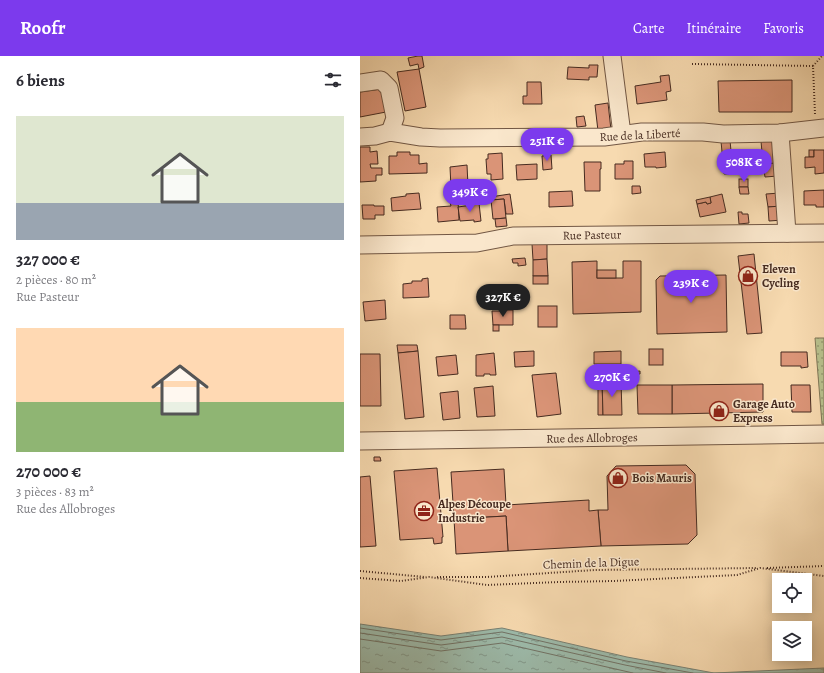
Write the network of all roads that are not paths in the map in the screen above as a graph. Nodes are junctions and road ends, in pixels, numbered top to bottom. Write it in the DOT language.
graph roads {
  1 [pos="612,56"];
  2 [pos="360,83"];
  3 [pos="819,122"];
  4 [pos="390,132"];
  5 [pos="780,133"];
  6 [pos="622,134"];
  7 [pos="360,137"];
  8 [pos="786,233"];
  9 [pos="824,233"];
  10 [pos="360,245"];
  11 [pos="824,434"];
  12 [pos="360,441"];
  1 -- 6 [label="street"];
  2 -- 4 [label="street"];
  3 -- 5 [label="street, Rue de la Liberté"];
  4 -- 6 [label="street, Rue de la Liberté"];
  4 -- 7 [label="street, Rue de la Liberté"];
  5 -- 6 [label="street, Rue de la Liberté"];
  5 -- 8 [label="street"];
  8 -- 9 [label="street, Rue Pasteur"];
  8 -- 10 [label="street, Rue Pasteur"];
  11 -- 12 [label="street, Rue des Allobroges"];
}
